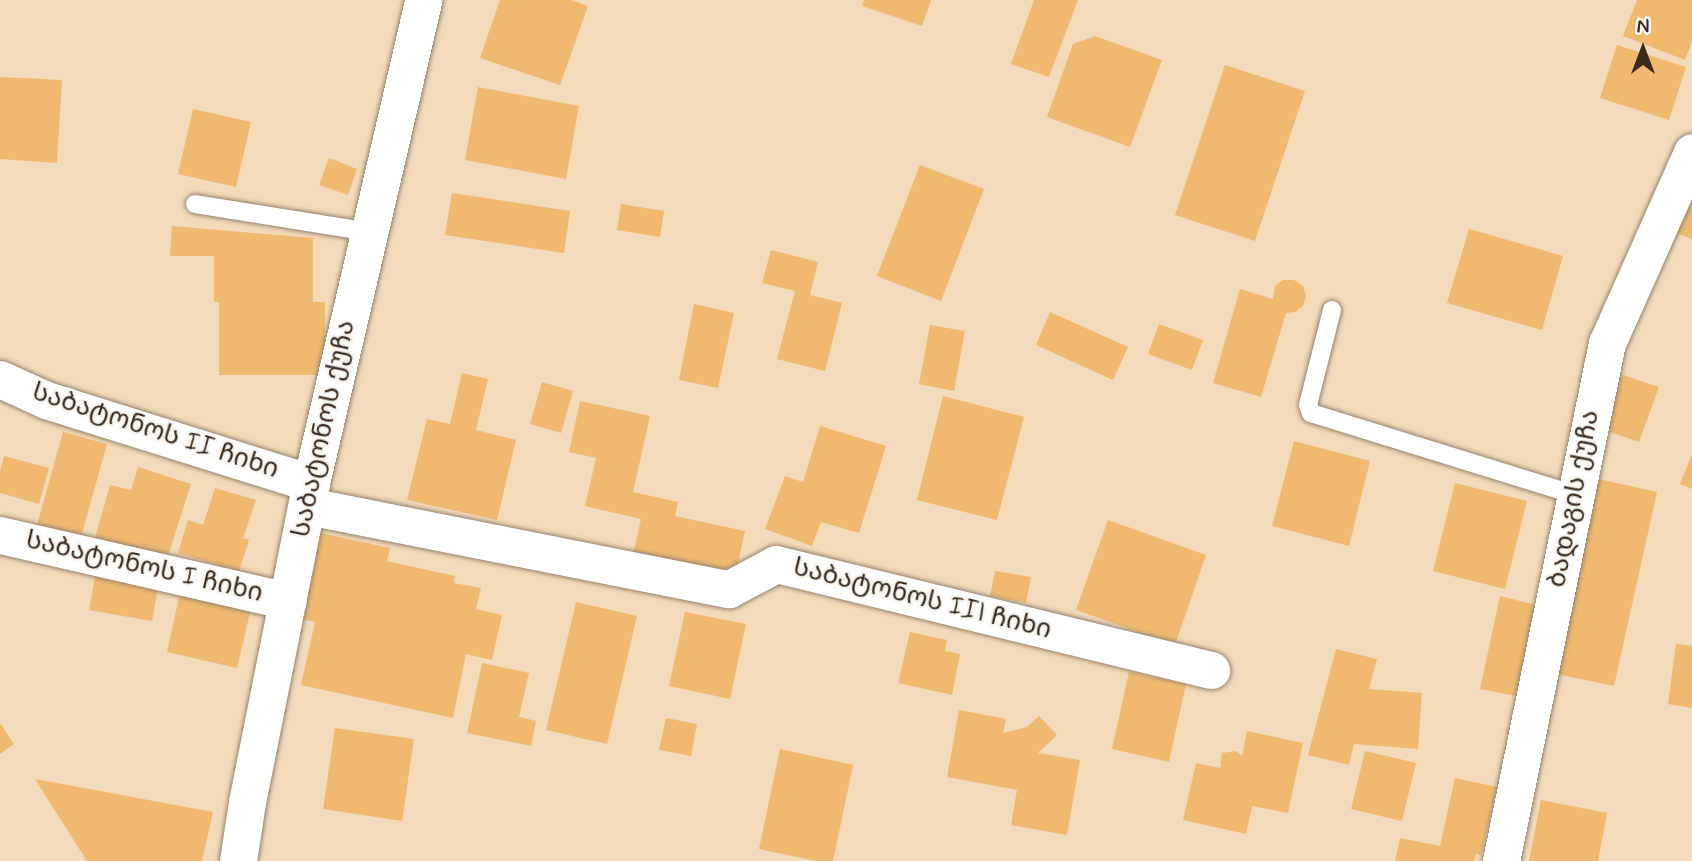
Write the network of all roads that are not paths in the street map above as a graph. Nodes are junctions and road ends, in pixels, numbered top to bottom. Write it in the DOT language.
graph roads {
  1 [pos="423,0"];
  2 [pos="1692,152"];
  3 [pos="195,204"];
  4 [pos="369,232"];
  5 [pos="1332,310"];
  6 [pos="0,379"];
  7 [pos="310,494"];
  8 [pos="1576,495"];
  9 [pos="0,535"];
  10 [pos="288,601"];
  11 [pos="1211,670"];
  12 [pos="238,861"];
  13 [pos="1501,861"];
  1 -- 4 [label="street, საბატონოს ქუჩა"];
  2 -- 8 [label="street, ბადაგის ქუჩა"];
  3 -- 4 [label="lane"];
  4 -- 7 [label="street, საბატონოს ქუჩა"];
  5 -- 8 [label="lane"];
  6 -- 7 [label="street, საბატონოს II ჩიხი"];
  7 -- 10 [label="street, საბატონოს ქუჩა"];
  7 -- 11 [label="street, საბატონოს III ჩიხი"];
  8 -- 13 [label="street, ბადაგის ქუჩა"];
  9 -- 10 [label="street, საბატონოს I ჩიხი"];
  10 -- 12 [label="street, საბატონოს ქუჩა"];
}
